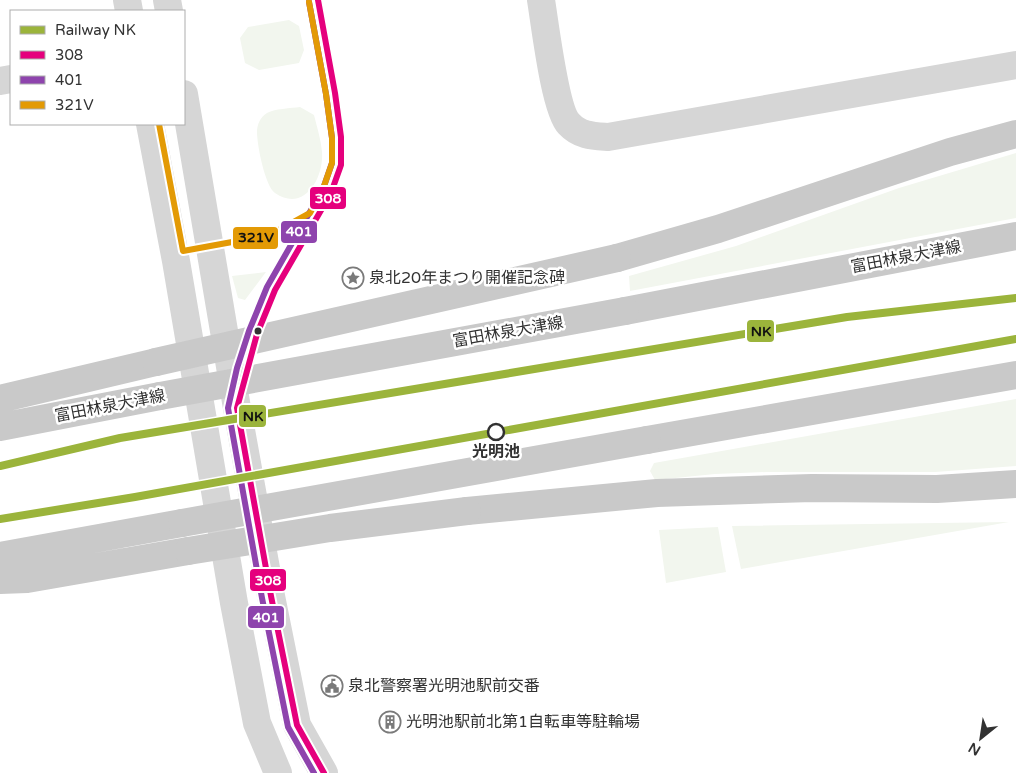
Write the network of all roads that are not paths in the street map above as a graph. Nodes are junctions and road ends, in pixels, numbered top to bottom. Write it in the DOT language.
graph roads {
  1 [pos="540,0"];
  2 [pos="1016,65"];
  3 [pos="185,100"];
  4 [pos="150,125"];
  5 [pos="1016,134"];
  6 [pos="1016,236"];
  7 [pos="1016,375"];
  8 [pos="0,399"];
  9 [pos="0,426"];
  10 [pos="1016,484"];
  11 [pos="0,556"];
  12 [pos="0,580"];
  13 [pos="278,773"];
  14 [pos="324,773"];
  1 -- 2 [label="street"];
  3 -- 14 [label="street"];
  4 -- 13 [label="street"];
  5 -- 8 [label="main road, bridge"];
  6 -- 9 [label="main road, 富田林泉大津線, bridge"];
  7 -- 11 [label="main road, bridge"];
  10 -- 12 [label="main road, bridge"];
}
